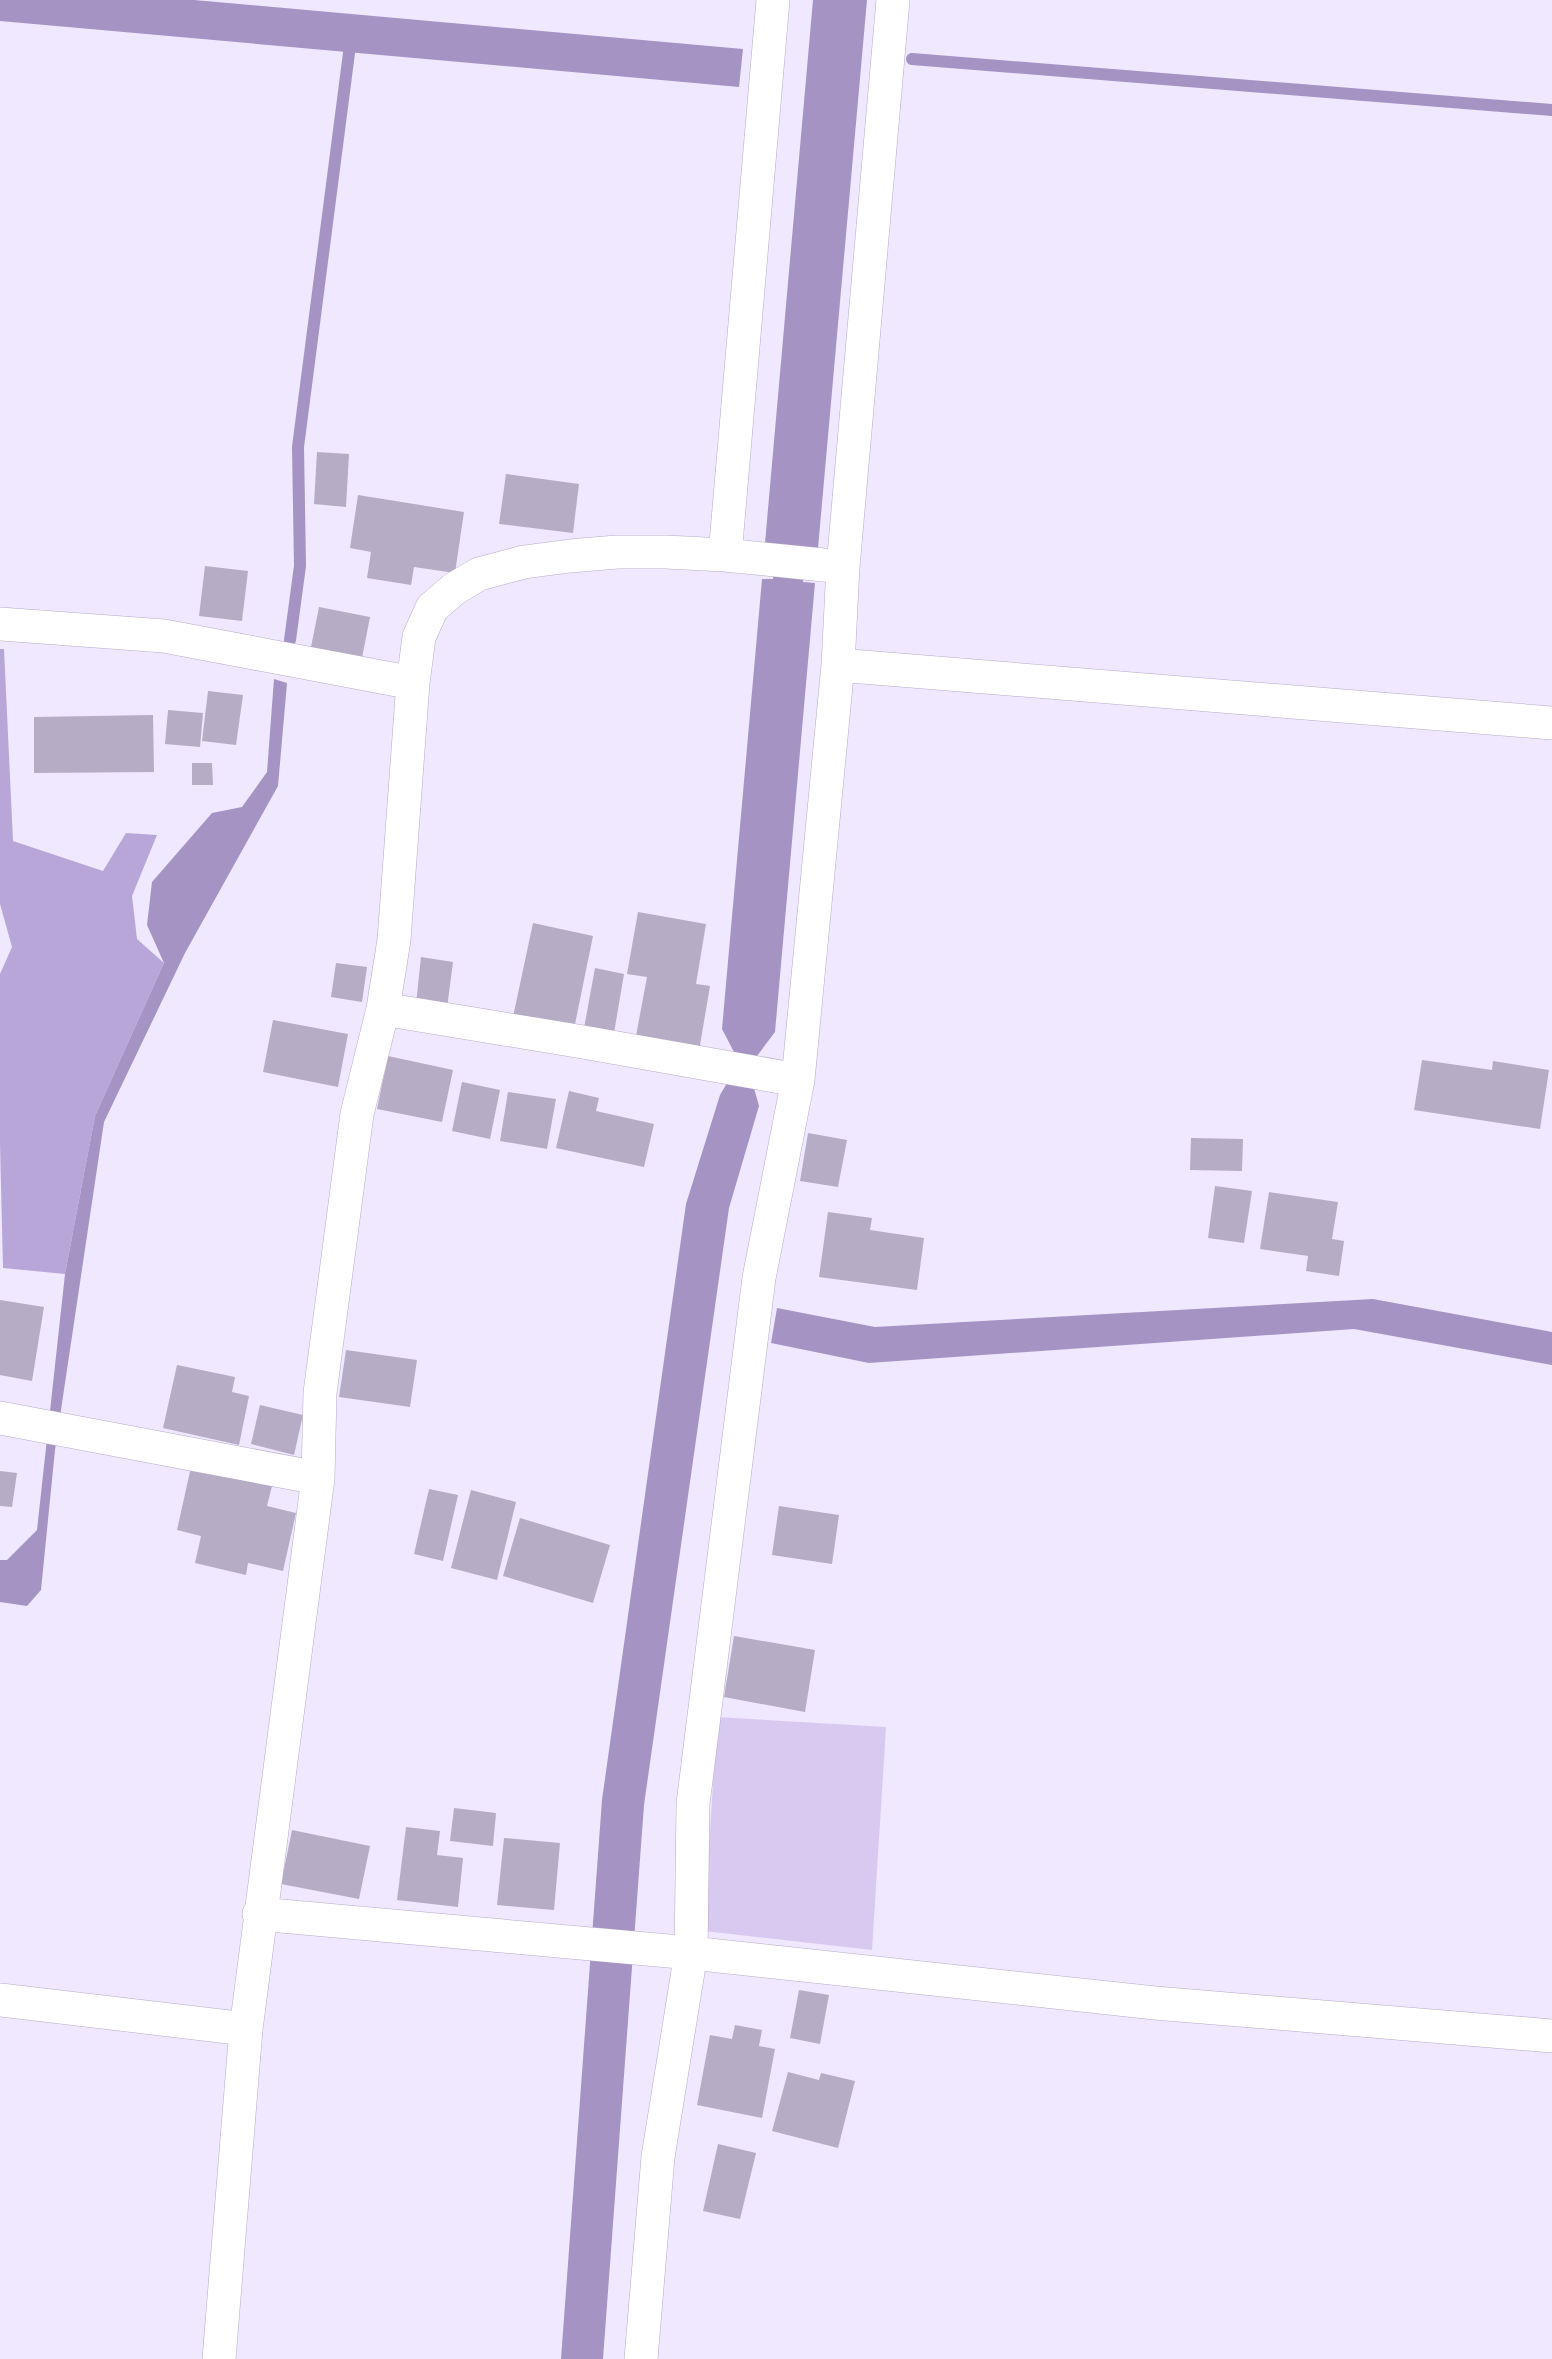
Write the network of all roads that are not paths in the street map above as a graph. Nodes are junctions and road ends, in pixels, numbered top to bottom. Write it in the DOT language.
graph roads {
  1 [pos="773,0"];
  2 [pos="893,0"];
  3 [pos="725,555"];
  4 [pos="828,565"];
  5 [pos="0,624"];
  6 [pos="838,665"];
  7 [pos="413,683"];
  8 [pos="1552,723"];
  9 [pos="383,1009"];
  10 [pos="798,1080"];
  11 [pos="0,1418"];
  12 [pos="318,1478"];
  13 [pos="260,1914"];
  14 [pos="691,1953"];
  15 [pos="0,2000"];
  16 [pos="246,2029"];
  17 [pos="1552,2036"];
  18 [pos="219,2359"];
  19 [pos="641,2359"];
  1 -- 3 [label="street"];
  2 -- 4 [label="street"];
  3 -- 4 [label="street"];
  3 -- 7 [label="street"];
  4 -- 6 [label="street"];
  5 -- 7 [label="street"];
  6 -- 8 [label="street"];
  6 -- 10 [label="street"];
  7 -- 9 [label="street"];
  9 -- 10 [label="street"];
  9 -- 12 [label="street"];
  10 -- 14 [label="street"];
  11 -- 12 [label="street"];
  12 -- 13 [label="street"];
  13 -- 14 [label="street"];
  13 -- 16 [label="street"];
  14 -- 17 [label="street"];
  14 -- 19 [label="street"];
  15 -- 16 [label="street"];
  16 -- 18 [label="street"];
}
